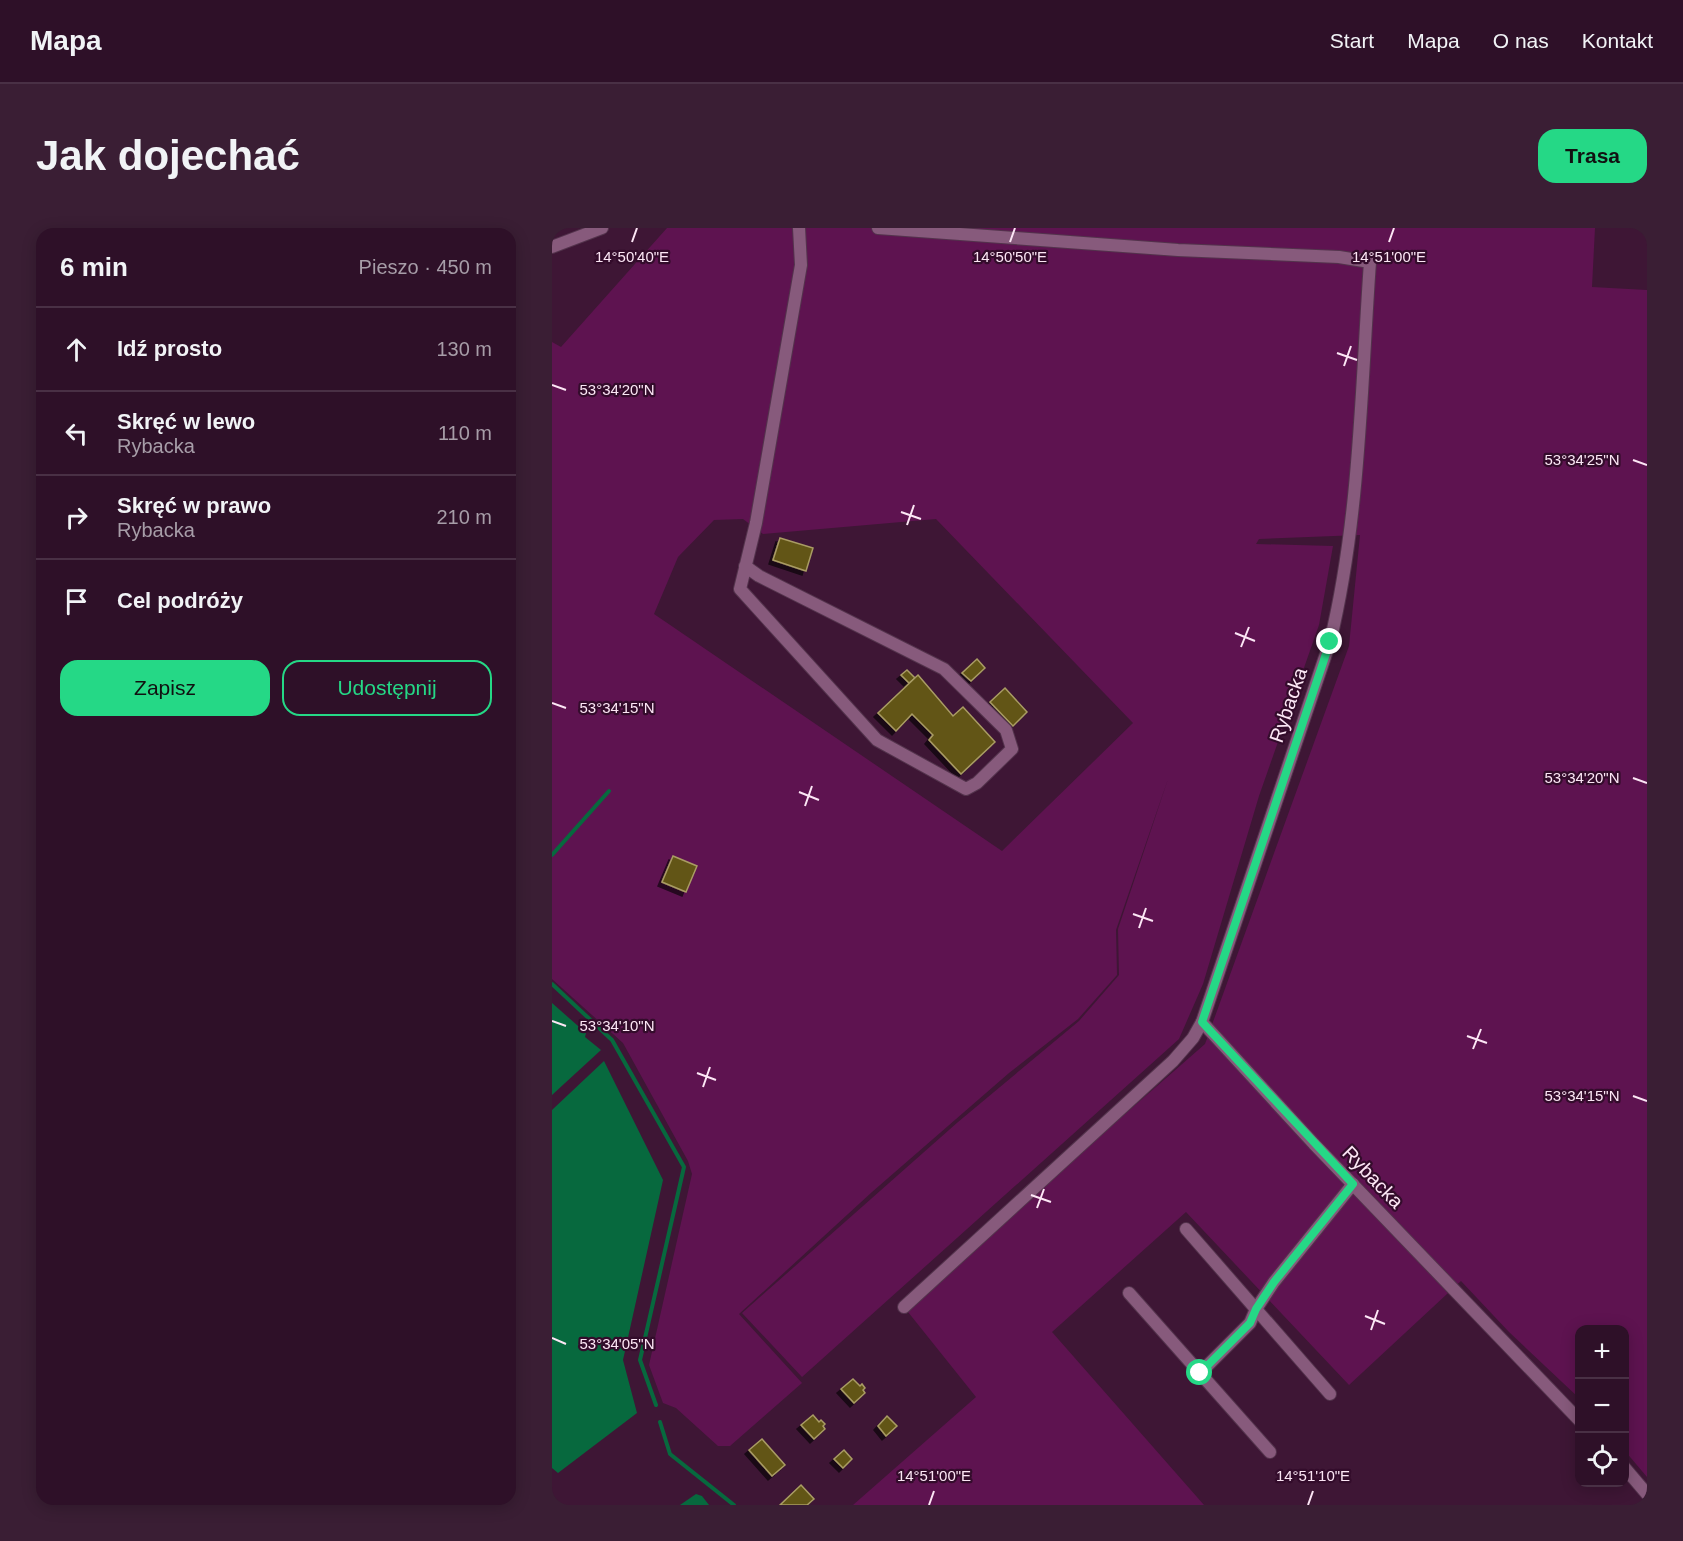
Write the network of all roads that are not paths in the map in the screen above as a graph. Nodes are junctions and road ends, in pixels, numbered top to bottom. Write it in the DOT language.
graph roads {
  1 [pos="602,228"];
  2 [pos="799,228"];
  3 [pos="878,228"];
  4 [pos="552,248"];
  5 [pos="745,566"];
  6 [pos="1202,1022"];
  7 [pos="1353,1184"];
  8 [pos="1186,1229"];
  9 [pos="1129,1293"];
  10 [pos="904,1307"];
  11 [pos="1256,1309"];
  12 [pos="1200,1373"];
  13 [pos="1330,1394"];
  14 [pos="1575,1416"];
  15 [pos="1270,1452"];
  16 [pos="1629,1473"];
  17 [pos="1647,1494"];
  1 -- 4 [label="street"];
  2 -- 5 [label="street"];
  3 -- 6 [label="street, Rybacka"];
  5 -- 5 [label="street"];
  6 -- 7 [label="street, Rybacka"];
  6 -- 10 [label="street"];
  7 -- 11 [label="street"];
  7 -- 14 [label="street, Rybacka"];
  8 -- 11 [label="street"];
  9 -- 12 [label="street"];
  11 -- 12 [label="street"];
  11 -- 13 [label="street"];
  12 -- 15 [label="street"];
  16 -- 17 [label="street"];
}
